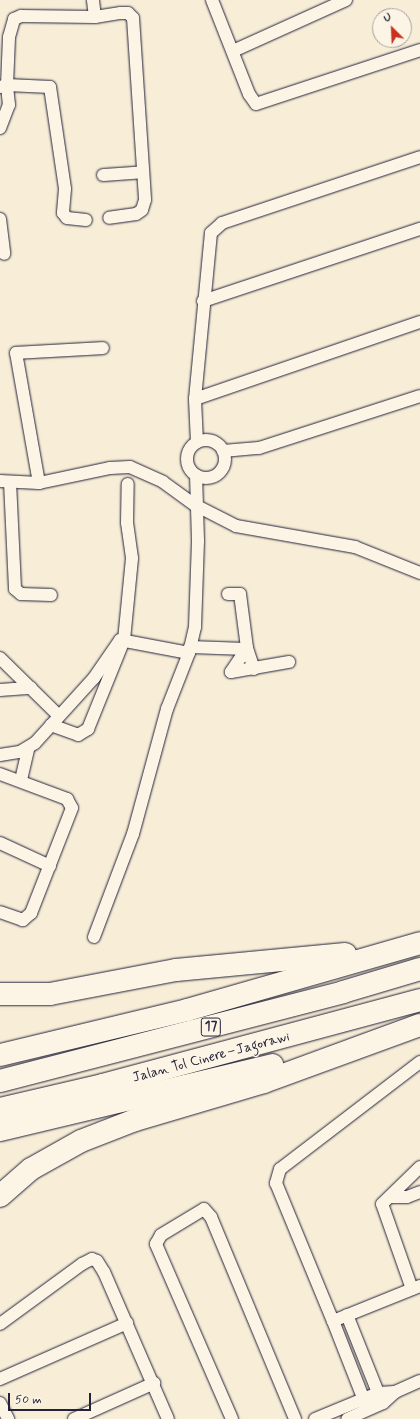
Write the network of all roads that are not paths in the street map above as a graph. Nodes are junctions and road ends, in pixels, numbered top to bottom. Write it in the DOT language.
graph roads {
  1 [pos="93,0"];
  2 [pos="212,0"];
  3 [pos="346,0"];
  4 [pos="95,17"];
  5 [pos="420,50"];
  6 [pos="233,51"];
  7 [pos="3,86"];
  8 [pos="0,128"];
  9 [pos="420,157"];
  10 [pos="142,172"];
  11 [pos="103,175"];
  12 [pos="109,218"];
  13 [pos="0,219"];
  14 [pos="86,220"];
  15 [pos="420,228"];
  16 [pos="4,254"];
  17 [pos="203,301"];
  18 [pos="420,322"];
  19 [pos="103,348"];
  20 [pos="420,396"];
  21 [pos="195,399"];
  22 [pos="197,442"];
  23 [pos="224,452"];
  24 [pos="196,475"];
  25 [pos="5,481"];
  26 [pos="39,483"];
  27 [pos="128,484"];
  28 [pos="194,505"];
  29 [pos="420,573"];
  30 [pos="228,594"];
  31 [pos="51,595"];
  32 [pos="124,640"];
  33 [pos="247,649"];
  34 [pos="190,650"];
  35 [pos="0,658"];
  36 [pos="289,662"];
  37 [pos="254,669"];
  38 [pos="31,688"];
  39 [pos="0,690"];
  40 [pos="58,715"];
  41 [pos="51,725"];
  42 [pos="28,750"];
  43 [pos="0,755"];
  44 [pos="0,774"];
  45 [pos="22,780"];
  46 [pos="0,843"];
  47 [pos="50,866"];
  48 [pos="0,912"];
  49 [pos="94,937"];
  50 [pos="410,946"];
  51 [pos="420,969"];
  52 [pos="0,994"];
  53 [pos="420,1000"];
  54 [pos="420,1025"];
  55 [pos="376,1041"];
  56 [pos="0,1055"];
  57 [pos="420,1062"];
  58 [pos="0,1081"];
  59 [pos="0,1109"];
  60 [pos="0,1130"];
  61 [pos="420,1167"];
  62 [pos="420,1192"];
  63 [pos="0,1196"];
  64 [pos="390,1197"];
  65 [pos="416,1287"];
  66 [pos="347,1315"];
  67 [pos="334,1321"];
  68 [pos="127,1322"];
  69 [pos="0,1324"];
  70 [pos="0,1379"];
  71 [pos="420,1381"];
  72 [pos="154,1383"];
  73 [pos="380,1398"];
  74 [pos="0,1403"];
  75 [pos="366,1404"];
  76 [pos="8,1419"];
  77 [pos="74,1419"];
  78 [pos="168,1419"];
  79 [pos="232,1419"];
  80 [pos="295,1419"];
  81 [pos="315,1419"];
  82 [pos="347,1419"];
  1 -- 4 [label="street"];
  2 -- 6 [label="street"];
  3 -- 6 [label="street"];
  4 -- 7 [label="street"];
  4 -- 10 [label="street"];
  5 -- 6 [label="street"];
  7 -- 8 [label="street"];
  7 -- 14 [label="street"];
  9 -- 17 [label="street"];
  10 -- 11 [label="street"];
  10 -- 12 [label="street"];
  13 -- 16 [label="street"];
  15 -- 17 [label="street"];
  17 -- 21 [label="street"];
  18 -- 21 [label="street"];
  19 -- 26 [label="street"];
  20 -- 23 [label="street"];
  21 -- 22 [label="street"];
  22 -- 23 [label="street"];
  22 -- 24 [label="street"];
  23 -- 24 [label="street"];
  24 -- 28 [label="street"];
  25 -- 26 [label="street"];
  25 -- 31 [label="street"];
  26 -- 28 [label="street"];
  27 -- 32 [label="street"];
  28 -- 29 [label="street"];
  28 -- 34 [label="street"];
  30 -- 33 [label="street"];
  32 -- 34 [label="street"];
  32 -- 40 [label="street"];
  32 -- 41 [label="street"];
  33 -- 34 [label="street"];
  33 -- 37 [label="street"];
  33 -- 37 [label="street"];
  34 -- 49 [label="street"];
  35 -- 38 [label="street"];
  36 -- 37 [label="street"];
  38 -- 39 [label="street"];
  38 -- 40 [label="street"];
  40 -- 41 [label="street"];
  41 -- 42 [label="street"];
  42 -- 43 [label="street"];
  42 -- 45 [label="street"];
  44 -- 45 [label="street"];
  45 -- 47 [label="street"];
  46 -- 47 [label="street"];
  47 -- 48 [label="street"];
  50 -- 52 [label="highway"];
  50 -- 56 [label="highway"];
  51 -- 58 [label="highway, 17"];
  53 -- 59 [label="highway, Jalan Tol Cinere–Jagorawi / 17"];
  54 -- 55 [label="highway"];
  55 -- 60 [label="highway"];
  55 -- 63 [label="highway"];
  57 -- 67 [label="street"];
  61 -- 64 [label="street"];
  62 -- 64 [label="street"];
  64 -- 65 [label="street"];
  65 -- 66 [label="street"];
  66 -- 67 [label="street"];
  66 -- 73 [label="street"];
  67 -- 75 [label="street"];
  68 -- 69 [label="street"];
  68 -- 70 [label="street"];
  68 -- 72 [label="street"];
  71 -- 73 [label="street"];
  72 -- 77 [label="street"];
  72 -- 78 [label="street"];
  73 -- 75 [label="street"];
  74 -- 76 [label="street"];
  75 -- 81 [label="street"];
  75 -- 82 [label="street"];
  79 -- 80 [label="street"];
}
